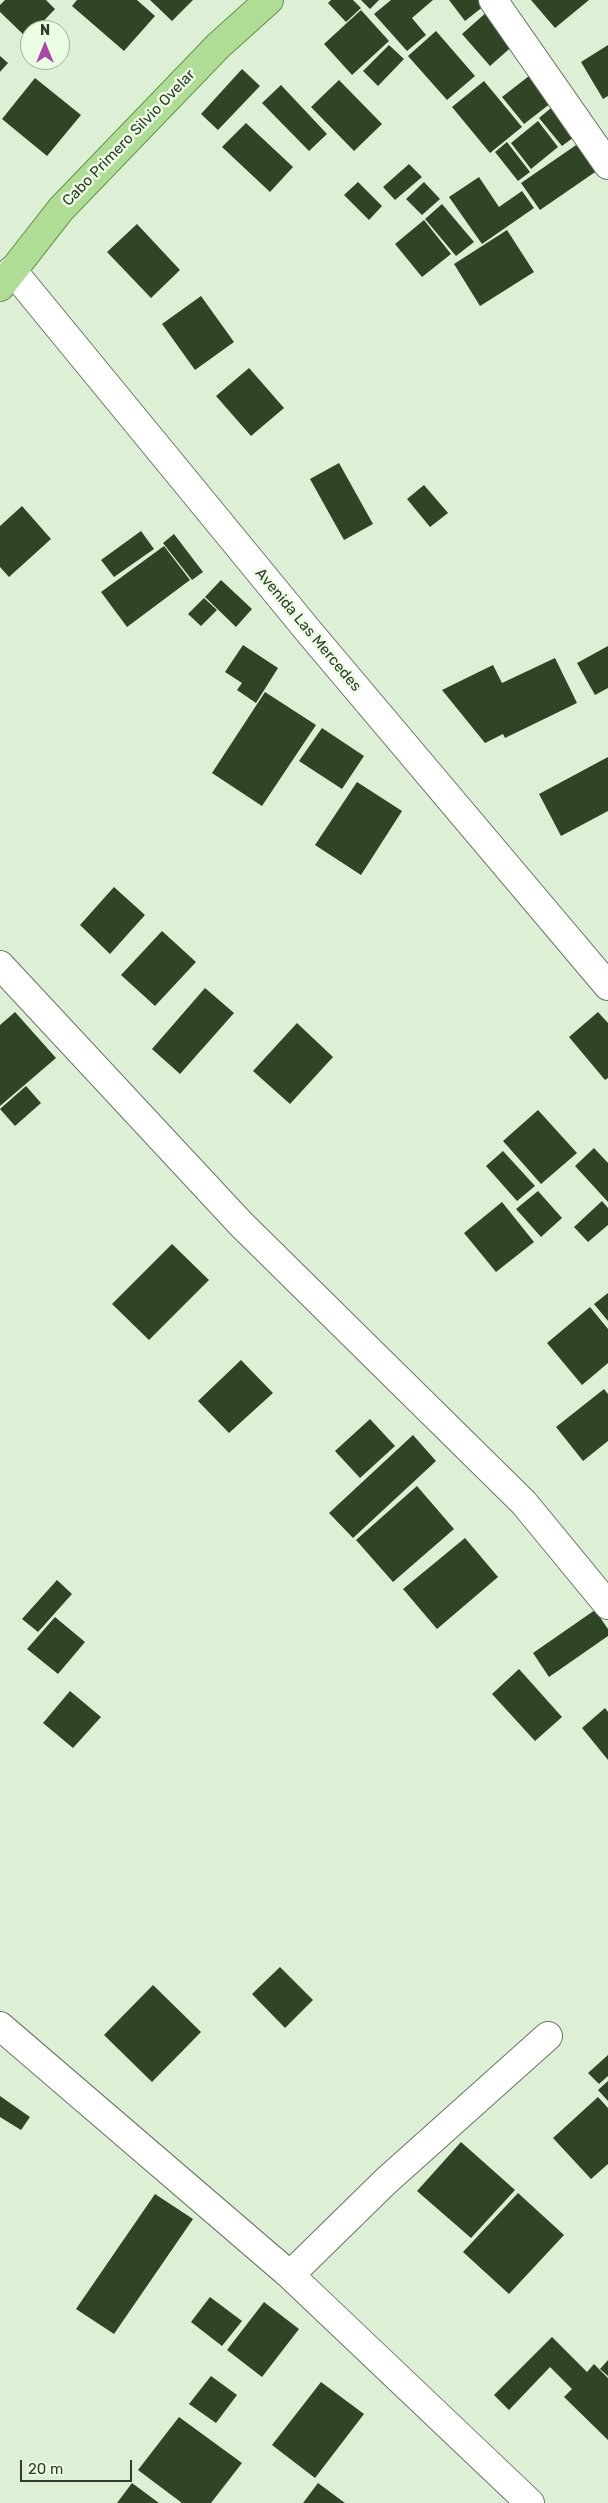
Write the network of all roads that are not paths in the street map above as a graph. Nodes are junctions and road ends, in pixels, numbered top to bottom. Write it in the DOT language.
graph roads {
  1 [pos="269,0"];
  2 [pos="493,0"];
  3 [pos="608,166"];
  4 [pos="6,278"];
  5 [pos="0,965"];
  6 [pos="608,986"];
  7 [pos="608,1605"];
  8 [pos="0,2026"];
  9 [pos="548,2036"];
  10 [pos="290,2275"];
  11 [pos="530,2503"];
  1 -- 4 [label="main road, Cabo Primero Silvio Ovelar"];
  2 -- 3 [label="street"];
  4 -- 6 [label="street, Avenida Las Mercedes"];
  5 -- 7 [label="street"];
  8 -- 10 [label="street"];
  9 -- 10 [label="street"];
  10 -- 11 [label="street"];
}
